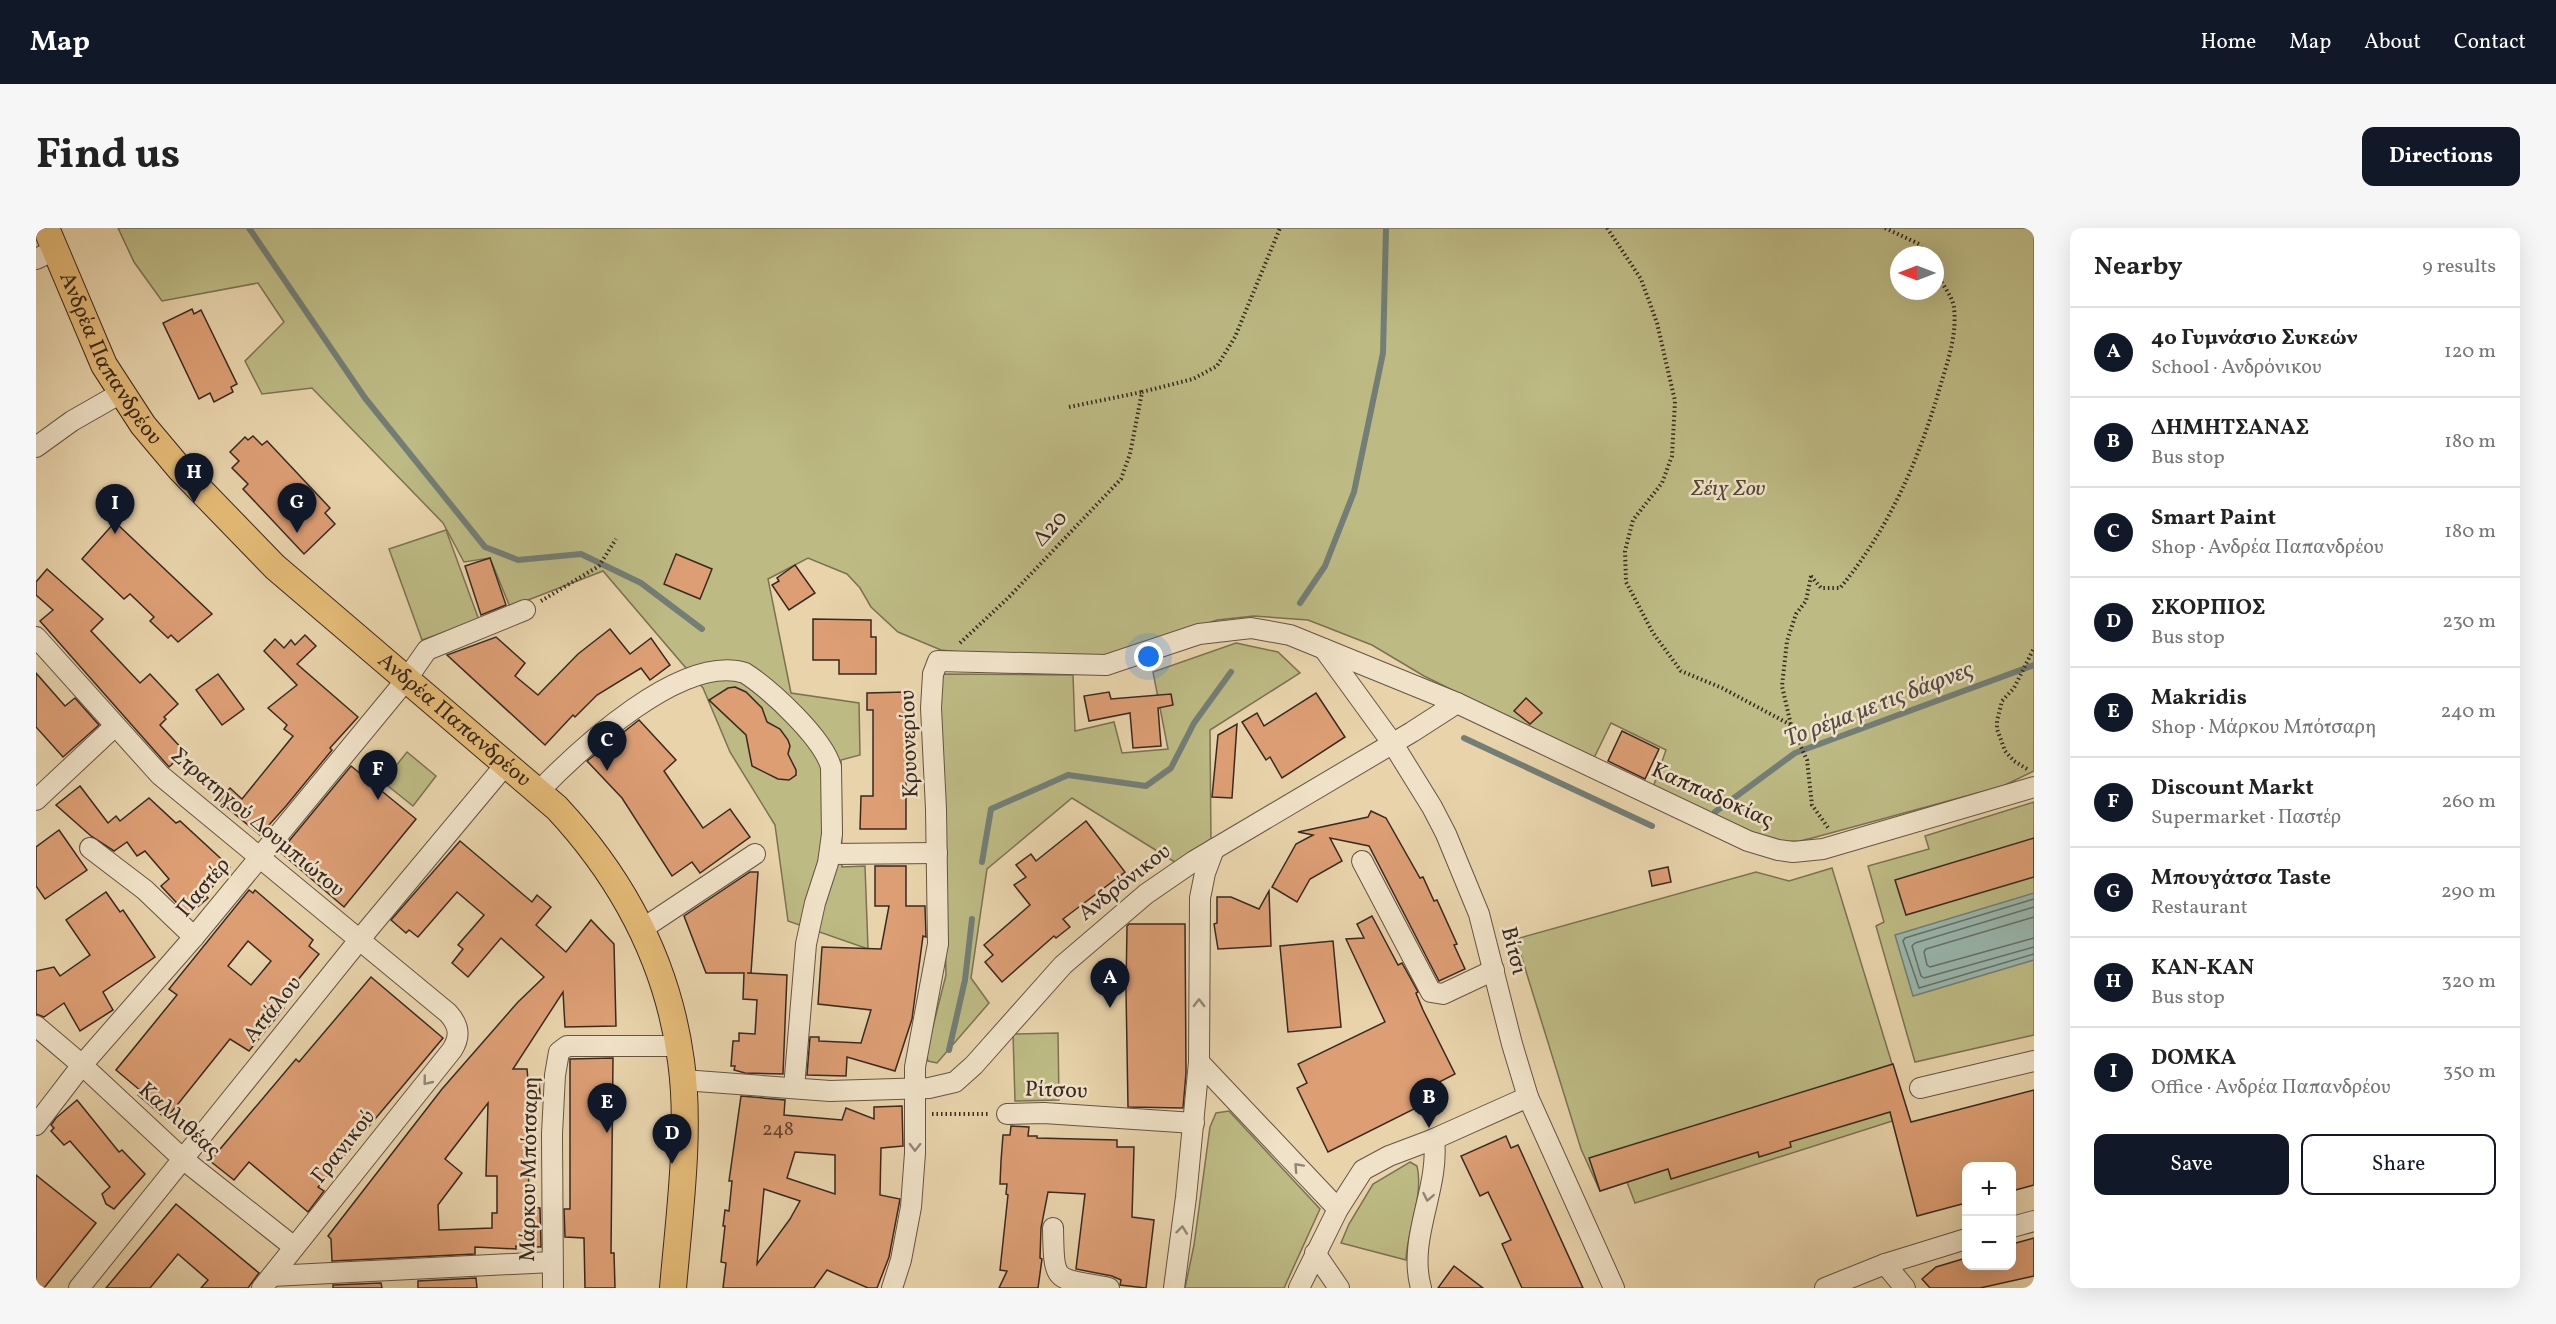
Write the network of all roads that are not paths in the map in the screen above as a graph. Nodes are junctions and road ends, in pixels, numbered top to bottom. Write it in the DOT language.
graph roads {
  1 [pos="46,246"];
  2 [pos="121,393"];
  3 [pos="36,447"];
  4 [pos="525,610"];
  5 [pos="36,637"];
  6 [pos="1322,647"];
  7 [pos="406,680"];
  8 [pos="1457,703"];
  9 [pos="115,726"];
  10 [pos="1393,744"];
  11 [pos="507,764"];
  12 [pos="2034,787"];
  13 [pos="539,791"];
  14 [pos="36,800"];
  15 [pos="90,848"];
  16 [pos="1214,849"];
  17 [pos="755,854"];
  18 [pos="830,854"];
  19 [pos="937,854"];
  20 [pos="260,858"];
  21 [pos="1362,861"];
  22 [pos="642,929"];
  23 [pos="194,937"];
  24 [pos="360,939"];
  25 [pos="1494,970"];
  26 [pos="36,1026"];
  27 [pos="458,1033"];
  28 [pos="679,1046"];
  29 [pos="2034,1061"];
  30 [pos="1199,1062"];
  31 [pos="82,1065"];
  32 [pos="683,1080"];
  33 [pos="795,1088"];
  34 [pos="1920,1088"];
  35 [pos="915,1089"];
  36 [pos="1528,1097"];
  37 [pos="1007,1114"];
  38 [pos="1194,1123"];
  39 [pos="36,1125"];
  40 [pos="1434,1139"];
  41 [pos="184,1160"];
  42 [pos="1338,1209"];
  43 [pos="2034,1221"];
  44 [pos="2016,1226"];
  45 [pos="1053,1228"];
  46 [pos="1962,1240"];
  47 [pos="294,1247"];
  48 [pos="1315,1253"];
  49 [pos="552,1262"];
  50 [pos="1885,1264"];
  51 [pos="406,1279"];
  52 [pos="267,1283"];
  53 [pos="79,1288"];
  54 [pos="553,1288"];
  55 [pos="673,1288"];
  56 [pos="892,1288"];
  57 [pos="1108,1288"];
  58 [pos="1174,1288"];
  59 [pos="1299,1288"];
  60 [pos="1339,1288"];
  61 [pos="1421,1288"];
  62 [pos="1614,1288"];
  63 [pos="1825,1288"];
  64 [pos="1905,1288"];
  1 -- 2 [label="main road, Ανδρέα Παπανδρέου"];
  2 -- 3 [label="street"];
  2 -- 7 [label="main road, Ανδρέα Παπανδρέου"];
  4 -- 7 [label="street, Παστέρ"];
  5 -- 9 [label="street, Στρατηγού Δουμπιώτου"];
  6 -- 8 [label="street, Κρυονερίου"];
  6 -- 10 [label="street, Βίτσι"];
  6 -- 19 [label="street, Κρυονερίου"];
  7 -- 11 [label="main road, Ανδρέα Παπανδρέου"];
  7 -- 20 [label="street, Παστέρ"];
  8 -- 10 [label="street"];
  8 -- 12 [label="street, Καππαδοκίας"];
  9 -- 14 [label="street"];
  9 -- 20 [label="street, Στρατηγού Δουμπιώτου"];
  10 -- 16 [label="street, Ανδρόνικου"];
  10 -- 25 [label="street, Βίτσι"];
  11 -- 13 [label="main road, Ανδρέα Παπανδρέου"];
  11 -- 24 [label="street, Αττάλου"];
  13 -- 18 [label="street"];
  13 -- 22 [label="main road, Ανδρέα Παπανδρέου"];
  15 -- 23 [label="street"];
  30 -- 16 [label="street, one-way"];
  16 -- 35 [label="street, Ανδρόνικου"];
  17 -- 22 [label="street"];
  18 -- 19 [label="street"];
  18 -- 33 [label="street"];
  19 -- 35 [label="street, Κρυονερίου"];
  20 -- 23 [label="street, Παστέρ"];
  20 -- 24 [label="street, Στρατηγού Δουμπιώτου"];
  21 -- 25 [label="street"];
  22 -- 28 [label="main road, Ανδρέα Παπανδρέου"];
  23 -- 31 [label="street, Παστέρ"];
  24 -- 27 [label="street, Στρατηγού Δουμπιώτου"];
  24 -- 41 [label="street, Αττάλου"];
  25 -- 36 [label="street, Βίτσι"];
  26 -- 31 [label="street, Καλλιθέας"];
  27 -- 47 [label="street, Γρανικού, one-way"];
  28 -- 32 [label="main road, Ανδρέα Παπανδρέου"];
  28 -- 49 [label="street, Μάρκου Μπότσαρη"];
  29 -- 34 [label="street"];
  30 -- 38 [label="street"];
  42 -- 30 [label="street, one-way"];
  31 -- 39 [label="street, Παστέρ"];
  31 -- 41 [label="street, Καλλιθέας"];
  32 -- 33 [label="street"];
  32 -- 55 [label="main road, Ανδρέα Παπανδρέου"];
  33 -- 35 [label="street"];
  35 -- 56 [label="street, Κρυονερίου, one-way"];
  36 -- 40 [label="street"];
  36 -- 62 [label="street, Βίτσι"];
  37 -- 38 [label="street, Ρίτσου"];
  58 -- 38 [label="street, one-way"];
  40 -- 42 [label="street"];
  40 -- 61 [label="street, one-way"];
  41 -- 47 [label="street, Καλλιθέας"];
  41 -- 53 [label="street, Αττάλου"];
  42 -- 48 [label="street"];
  43 -- 44 [label="street"];
  45 -- 57 [label="street"];
  46 -- 50 [label="street"];
  47 -- 52 [label="street, Γρανικού"];
  48 -- 59 [label="street"];
  48 -- 60 [label="street"];
  49 -- 51 [label="street"];
  49 -- 54 [label="street, Μάρκου Μπότσαρη"];
  50 -- 63 [label="street"];
  50 -- 64 [label="street"];
  51 -- 52 [label="street"];
}
